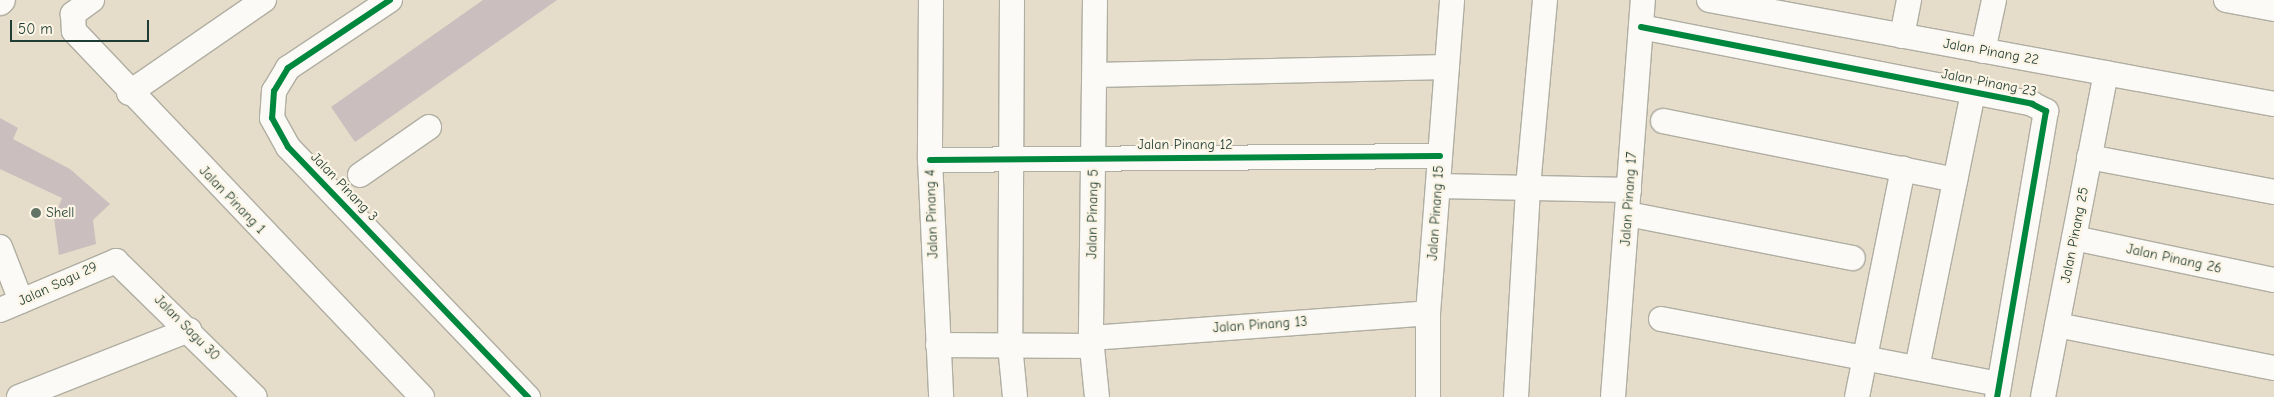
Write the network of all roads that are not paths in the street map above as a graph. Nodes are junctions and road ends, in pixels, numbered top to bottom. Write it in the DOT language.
graph roads {
  1 [pos="92,0"];
  2 [pos="264,0"];
  3 [pos="390,0"];
  4 [pos="931,0"];
  5 [pos="1012,0"];
  6 [pos="1095,0"];
  7 [pos="1452,0"];
  8 [pos="1545,0"];
  9 [pos="1643,0"];
  10 [pos="1708,0"];
  11 [pos="1909,0"];
  12 [pos="1994,0"];
  13 [pos="2226,0"];
  14 [pos="1734,2"];
  15 [pos="2274,9"];
  16 [pos="1824,10"];
  17 [pos="1641,27"];
  18 [pos="1902,36"];
  19 [pos="1983,51"];
  20 [pos="1447,66"];
  21 [pos="2106,73"];
  22 [pos="1095,75"];
  23 [pos="128,93"];
  24 [pos="1973,93"];
  25 [pos="2274,104"];
  26 [pos="1663,121"];
  27 [pos="429,126"];
  28 [pos="1440,156"];
  29 [pos="1094,158"];
  30 [pos="2090,158"];
  31 [pos="1010,159"];
  32 [pos="930,160"];
  33 [pos="1903,169"];
  34 [pos="360,175"];
  35 [pos="1955,180"];
  36 [pos="1438,186"];
  37 [pos="1528,187"];
  38 [pos="1630,190"];
  39 [pos="2274,192"];
  40 [pos="1628,214"];
  41 [pos="2074,238"];
  42 [pos="0,247"];
  43 [pos="1853,258"];
  44 [pos="116,261"];
  45 [pos="2274,280"];
  46 [pos="11,306"];
  47 [pos="1428,313"];
  48 [pos="1661,319"];
  49 [pos="2057,325"];
  50 [pos="189,330"];
  51 [pos="1091,342"];
  52 [pos="938,345"];
  53 [pos="1010,345"];
  54 [pos="1865,358"];
  55 [pos="1917,368"];
  56 [pos="2274,368"];
  57 [pos="1998,391"];
  58 [pos="1617,396"];
  59 [pos="20,397"];
  60 [pos="255,397"];
  61 [pos="422,397"];
  62 [pos="528,397"];
  63 [pos="941,397"];
  64 [pos="1015,397"];
  65 [pos="1097,397"];
  66 [pos="1428,397"];
  67 [pos="1516,397"];
  68 [pos="1857,397"];
  69 [pos="2043,397"];
  1 -- 23 [label="street, Jalan Pinang 1"];
  2 -- 23 [label="street"];
  3 -- 62 [label="street, Jalan Pinang 3"];
  4 -- 32 [label="street, Jalan Pinang 4"];
  5 -- 31 [label="street"];
  6 -- 22 [label="street, Jalan Pinang 5"];
  7 -- 20 [label="street, Jalan Pinang 15"];
  8 -- 37 [label="street"];
  9 -- 17 [label="street, Jalan Pinang 17"];
  10 -- 14 [label="street, Jalan Pinang 22"];
  11 -- 18 [label="street"];
  12 -- 19 [label="street"];
  13 -- 15 [label="street"];
  14 -- 16 [label="street, Jalan Pinang 22"];
  16 -- 18 [label="street, Jalan Pinang 22"];
  17 -- 24 [label="street, Jalan Pinang 23"];
  17 -- 38 [label="street, Jalan Pinang 17"];
  18 -- 19 [label="street, Jalan Pinang 22"];
  19 -- 21 [label="street, Jalan Pinang 22"];
  20 -- 22 [label="street"];
  20 -- 28 [label="street, Jalan Pinang 15"];
  21 -- 25 [label="street, Jalan Pinang 22"];
  21 -- 30 [label="street, Jalan Pinang 25"];
  22 -- 29 [label="street, Jalan Pinang 5"];
  23 -- 61 [label="street, Jalan Pinang 1"];
  24 -- 35 [label="street"];
  24 -- 57 [label="street, Jalan Pinang 23"];
  26 -- 33 [label="street"];
  27 -- 34 [label="street"];
  28 -- 29 [label="street, Jalan Pinang 12"];
  28 -- 36 [label="street, Jalan Pinang 15"];
  29 -- 31 [label="street, Jalan Pinang 12"];
  29 -- 51 [label="street, Jalan Pinang 5"];
  30 -- 39 [label="street"];
  30 -- 41 [label="street, Jalan Pinang 25"];
  31 -- 32 [label="street, Jalan Pinang 12"];
  31 -- 53 [label="street"];
  32 -- 52 [label="street, Jalan Pinang 4"];
  33 -- 35 [label="street"];
  33 -- 54 [label="street"];
  35 -- 55 [label="street"];
  36 -- 37 [label="street"];
  36 -- 47 [label="street, Jalan Pinang 15"];
  37 -- 38 [label="street"];
  37 -- 67 [label="street"];
  38 -- 40 [label="street, Jalan Pinang 17"];
  40 -- 43 [label="street"];
  40 -- 58 [label="street, Jalan Pinang 17"];
  41 -- 45 [label="street, Jalan Pinang 26"];
  41 -- 49 [label="street, Jalan Pinang 25"];
  42 -- 46 [label="street"];
  44 -- 46 [label="street, Jalan Sagu 29"];
  44 -- 50 [label="street, Jalan Sagu 30"];
  47 -- 51 [label="street, Jalan Pinang 13"];
  47 -- 66 [label="street, Jalan Pinang 15"];
  48 -- 54 [label="street"];
  49 -- 56 [label="street"];
  49 -- 69 [label="street, Jalan Pinang 25"];
  50 -- 59 [label="street"];
  50 -- 60 [label="street, Jalan Sagu 30"];
  51 -- 53 [label="street, Jalan Pinang 13"];
  51 -- 65 [label="street, Jalan Pinang 5"];
  52 -- 53 [label="street, Jalan Pinang 13"];
  52 -- 63 [label="street, Jalan Pinang 4"];
  53 -- 64 [label="street"];
  54 -- 55 [label="street"];
  54 -- 68 [label="street"];
  55 -- 57 [label="street"];
}
